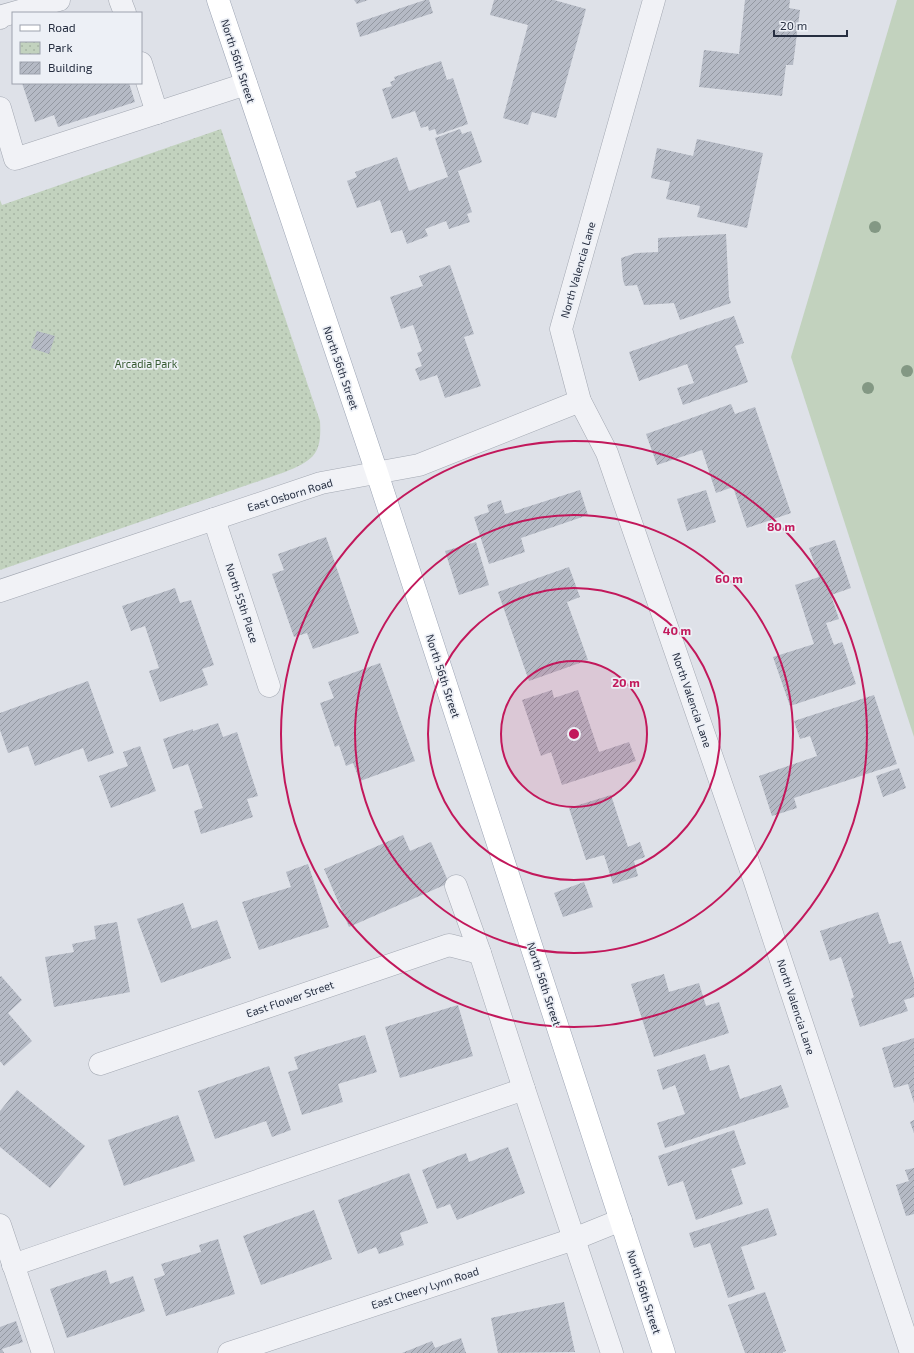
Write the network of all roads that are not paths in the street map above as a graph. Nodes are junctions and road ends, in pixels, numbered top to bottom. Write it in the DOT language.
graph roads {
  1 [pos="59,0"];
  2 [pos="120,0"];
  3 [pos="218,0"];
  4 [pos="654,0"];
  5 [pos="1,11"];
  6 [pos="124,12"];
  7 [pos="142,66"];
  8 [pos="246,84"];
  9 [pos="0,108"];
  10 [pos="157,113"];
  11 [pos="580,401"];
  12 [pos="377,473"];
  13 [pos="214,519"];
  14 [pos="0,591"];
  15 [pos="269,686"];
  16 [pos="456,886"];
  17 [pos="480,953"];
  18 [pos="100,1064"];
  19 [pos="524,1090"];
  20 [pos="621,1220"];
  21 [pos="0,1225"];
  22 [pos="574,1239"];
  23 [pos="13,1265"];
  24 [pos="43,1353"];
  25 [pos="229,1353"];
  26 [pos="612,1353"];
  27 [pos="664,1353"];
  28 [pos="911,1353"];
  1 -- 5 [label="street"];
  2 -- 6 [label="street"];
  3 -- 8 [label="main road, North 56th Street"];
  4 -- 11 [label="street, North Valencia Lane"];
  7 -- 10 [label="street"];
  8 -- 10 [label="street"];
  8 -- 12 [label="main road, North 56th Street"];
  9 -- 10 [label="street"];
  11 -- 12 [label="street, East Osborn Road"];
  11 -- 28 [label="street, North Valencia Lane"];
  12 -- 13 [label="street, East Osborn Road"];
  12 -- 20 [label="main road, North 56th Street"];
  13 -- 14 [label="street, East Osborn Road"];
  13 -- 15 [label="street, North 55th Place"];
  16 -- 17 [label="street"];
  17 -- 18 [label="street, East Flower Street"];
  17 -- 19 [label="street"];
  19 -- 22 [label="street"];
  19 -- 23 [label="street"];
  20 -- 22 [label="street, East Cheery Lynn Road"];
  20 -- 27 [label="main road, North 56th Street"];
  21 -- 23 [label="street"];
  22 -- 25 [label="street, East Cheery Lynn Road"];
  22 -- 26 [label="street"];
  23 -- 24 [label="street"];
}
